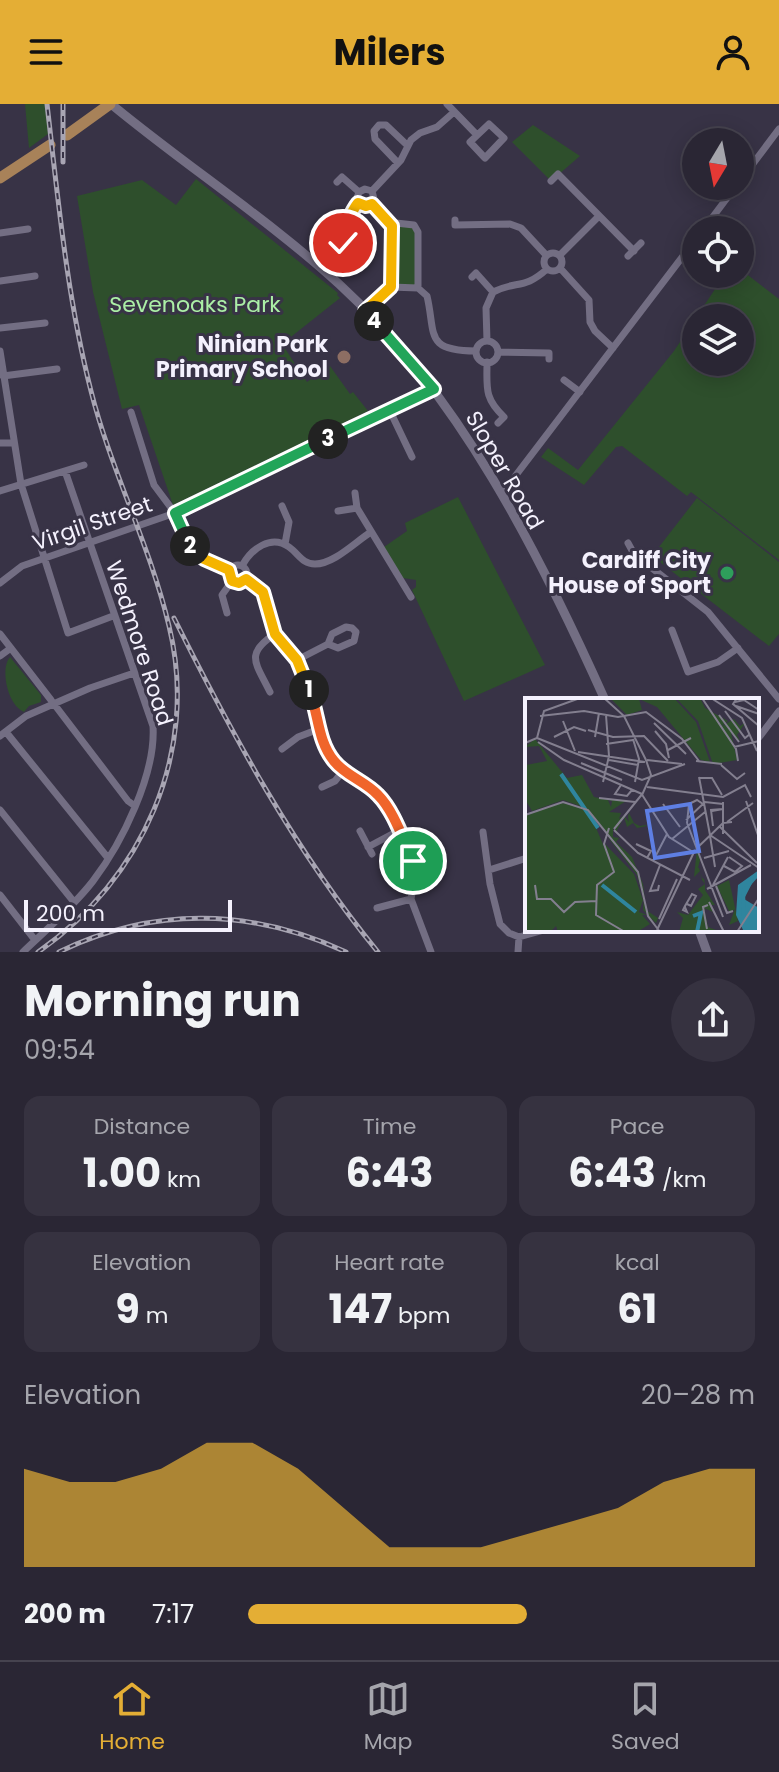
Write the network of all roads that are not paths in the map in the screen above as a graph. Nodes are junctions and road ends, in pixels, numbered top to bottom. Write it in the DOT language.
graph roads {
  1 [pos="111,104"];
  2 [pos="447,104"];
  3 [pos="454,112"];
  4 [pos="779,129"];
  5 [pos="477,135"];
  6 [pos="407,145"];
  7 [pos="754,162"];
  8 [pos="398,163"];
  9 [pos="550,166"];
  10 [pos="558,174"];
  11 [pos="0,178"];
  12 [pos="551,181"];
  13 [pos="337,182"];
  14 [pos="372,191"];
  15 [pos="359,192"];
  16 [pos="358,203"];
  17 [pos="372,204"];
  18 [pos="599,216"];
  19 [pos="455,220"];
  20 [pos="392,226"];
  21 [pos="28,229"];
  22 [pos="0,233"];
  23 [pos="343,243"];
  24 [pos="641,243"];
  25 [pos="546,255"];
  26 [pos="560,255"];
  27 [pos="682,257"];
  28 [pos="560,268"];
  29 [pos="547,269"];
  30 [pos="35,276"];
  31 [pos="472,277"];
  32 [pos="0,281"];
  33 [pos="391,287"];
  34 [pos="418,288"];
  35 [pos="493,292"];
  36 [pos="365,311"];
  37 [pos="45,323"];
  38 [pos="0,328"];
  39 [pos="487,341"];
  40 [pos="613,348"];
  41 [pos="0,351"];
  42 [pos="476,351"];
  43 [pos="498,352"];
  44 [pos="549,359"];
  45 [pos="487,362"];
  46 [pos="57,369"];
  47 [pos="564,380"];
  48 [pos="2,381"];
  49 [pos="434,389"];
  50 [pos="580,392"];
  51 [pos="390,411"];
  52 [pos="131,412"];
  53 [pos="498,423"];
  54 [pos="0,443"];
  55 [pos="14,443"];
  56 [pos="412,457"];
  57 [pos="84,465"];
  58 [pos="65,471"];
  59 [pos="21,484"];
  60 [pos="0,491"];
  61 [pos="500,492"];
  62 [pos="355,493"];
  63 [pos="282,506"];
  64 [pos="357,508"];
  65 [pos="338,511"];
  66 [pos="175,513"];
  67 [pos="371,532"];
  68 [pos="628,543"];
  69 [pos="89,544"];
  70 [pos="285,544"];
  71 [pos="44,559"];
  72 [pos="242,566"];
  73 [pos="229,570"];
  74 [pos="246,579"];
  75 [pos="232,581"];
  76 [pos="0,583"];
  77 [pos="411,597"];
  78 [pos="227,613"];
  79 [pos="113,616"];
  80 [pos="672,630"];
  81 [pos="0,634"];
  82 [pos="275,634"];
  83 [pos="328,644"];
  84 [pos="11,648"];
  85 [pos="738,648"];
  86 [pos="0,656"];
  87 [pos="297,660"];
  88 [pos="688,672"];
  89 [pos="134,673"];
  90 [pos="692,684"];
  91 [pos="270,692"];
  92 [pos="604,698"];
  93 [pos="779,699"];
  94 [pos="52,702"];
  95 [pos="779,711"];
  96 [pos="319,729"];
  97 [pos="3,734"];
  98 [pos="759,737"];
  99 [pos="282,749"];
  100 [pos="343,771"];
  101 [pos="322,787"];
  102 [pos="135,806"];
  103 [pos="0,810"];
  104 [pos="360,831"];
  105 [pos="398,831"];
  106 [pos="483,832"];
  107 [pos="108,858"];
  108 [pos="525,859"];
  109 [pos="489,870"];
  110 [pos="0,895"];
  111 [pos="411,899"];
  112 [pos="74,902"];
  113 [pos="377,908"];
  114 [pos="537,932"];
  115 [pos="700,932"];
  116 [pos="519,937"];
  117 [pos="35,940"];
  118 [pos="23,952"];
  119 [pos="431,952"];
  120 [pos="518,952"];
  121 [pos="707,952"];
  1 -- 11 [label="main road"];
  1 -- 36 [label="street, Sloper Road"];
  2 -- 3 [label="street"];
  3 -- 5 [label="street"];
  3 -- 6 [label="street"];
  4 -- 7 [label="street"];
  5 -- 5 [label="street"];
  6 -- 8 [label="street"];
  6 -- 8 [label="street"];
  8 -- 14 [label="street"];
  9 -- 10 [label="street"];
  10 -- 12 [label="street"];
  10 -- 18 [label="street"];
  13 -- 15 [label="street"];
  14 -- 15 [label="street"];
  14 -- 17 [label="street"];
  15 -- 16 [label="street"];
  16 -- 17 [label="street"];
  16 -- 23 [label="street"];
  17 -- 20 [label="street"];
  18 -- 24 [label="street"];
  18 -- 26 [label="street"];
  19 -- 25 [label="street"];
  20 -- 33 [label="street"];
  20 -- 34 [label="street"];
  21 -- 22 [label="street"];
  25 -- 26 [label="street"];
  25 -- 29 [label="street"];
  26 -- 28 [label="street"];
  27 -- 40 [label="street"];
  28 -- 29 [label="street"];
  28 -- 40 [label="street"];
  29 -- 35 [label="street"];
  30 -- 32 [label="street"];
  31 -- 35 [label="street"];
  33 -- 34 [label="street"];
  33 -- 36 [label="street"];
  34 -- 42 [label="street"];
  35 -- 39 [label="street"];
  36 -- 49 [label="street, Sloper Road"];
  37 -- 38 [label="street"];
  39 -- 42 [label="street"];
  39 -- 43 [label="street"];
  40 -- 50 [label="street"];
  41 -- 48 [label="street"];
  42 -- 45 [label="street"];
  43 -- 44 [label="street"];
  43 -- 45 [label="street"];
  45 -- 53 [label="street"];
  46 -- 48 [label="street"];
  47 -- 50 [label="street"];
  48 -- 55 [label="street"];
  49 -- 51 [label="street, Virgil Street"];
  49 -- 61 [label="street, Sloper Road"];
  50 -- 61 [label="street"];
  51 -- 56 [label="street"];
  51 -- 66 [label="street, Virgil Street"];
  52 -- 66 [label="street"];
  54 -- 55 [label="street"];
  55 -- 59 [label="street"];
  57 -- 58 [label="street"];
  58 -- 59 [label="street"];
  58 -- 69 [label="street, Wedmore Road"];
  59 -- 60 [label="street"];
  59 -- 71 [label="street"];
  61 -- 92 [label="street, Sloper Road"];
  62 -- 64 [label="street"];
  63 -- 70 [label="street"];
  64 -- 65 [label="street"];
  64 -- 67 [label="street"];
  66 -- 69 [label="street, Virgil Street"];
  66 -- 73 [label="street"];
  67 -- 70 [label="street"];
  67 -- 77 [label="street"];
  68 -- 85 [label="street"];
  69 -- 71 [label="street, Virgil Street"];
  69 -- 79 [label="street, Wedmore Road"];
  70 -- 72 [label="street"];
  71 -- 76 [label="street, Virgil Street"];
  71 -- 79 [label="street"];
  72 -- 73 [label="street"];
  72 -- 74 [label="street"];
  73 -- 75 [label="street"];
  74 -- 75 [label="street"];
  74 -- 82 [label="street"];
  75 -- 78 [label="street"];
  79 -- 89 [label="street, Wedmore Road"];
  80 -- 88 [label="street"];
  81 -- 84 [label="street"];
  82 -- 87 [label="street"];
  82 -- 91 [label="street"];
  83 -- 87 [label="street"];
  84 -- 86 [label="street"];
  84 -- 94 [label="street"];
  85 -- 88 [label="street"];
  85 -- 93 [label="street"];
  87 -- 96 [label="street"];
  88 -- 90 [label="street"];
  89 -- 94 [label="street"];
  89 -- 102 [label="street, Wedmore Road"];
  94 -- 97 [label="street"];
  94 -- 102 [label="street"];
  95 -- 98 [label="street"];
  96 -- 99 [label="street"];
  96 -- 100 [label="street"];
  97 -- 107 [label="street"];
  100 -- 101 [label="street"];
  100 -- 105 [label="street"];
  102 -- 107 [label="street, Wedmore Road"];
  103 -- 112 [label="street"];
  104 -- 105 [label="street"];
  105 -- 111 [label="street"];
  106 -- 109 [label="street"];
  107 -- 112 [label="street, Wedmore Road"];
  108 -- 109 [label="street"];
  109 -- 116 [label="street"];
  110 -- 117 [label="street"];
  111 -- 113 [label="street"];
  111 -- 119 [label="street"];
  112 -- 117 [label="street, Wedmore Road"];
  114 -- 116 [label="street"];
  115 -- 121 [label="street"];
  116 -- 120 [label="street"];
  117 -- 118 [label="street, Wedmore Road"];
}
